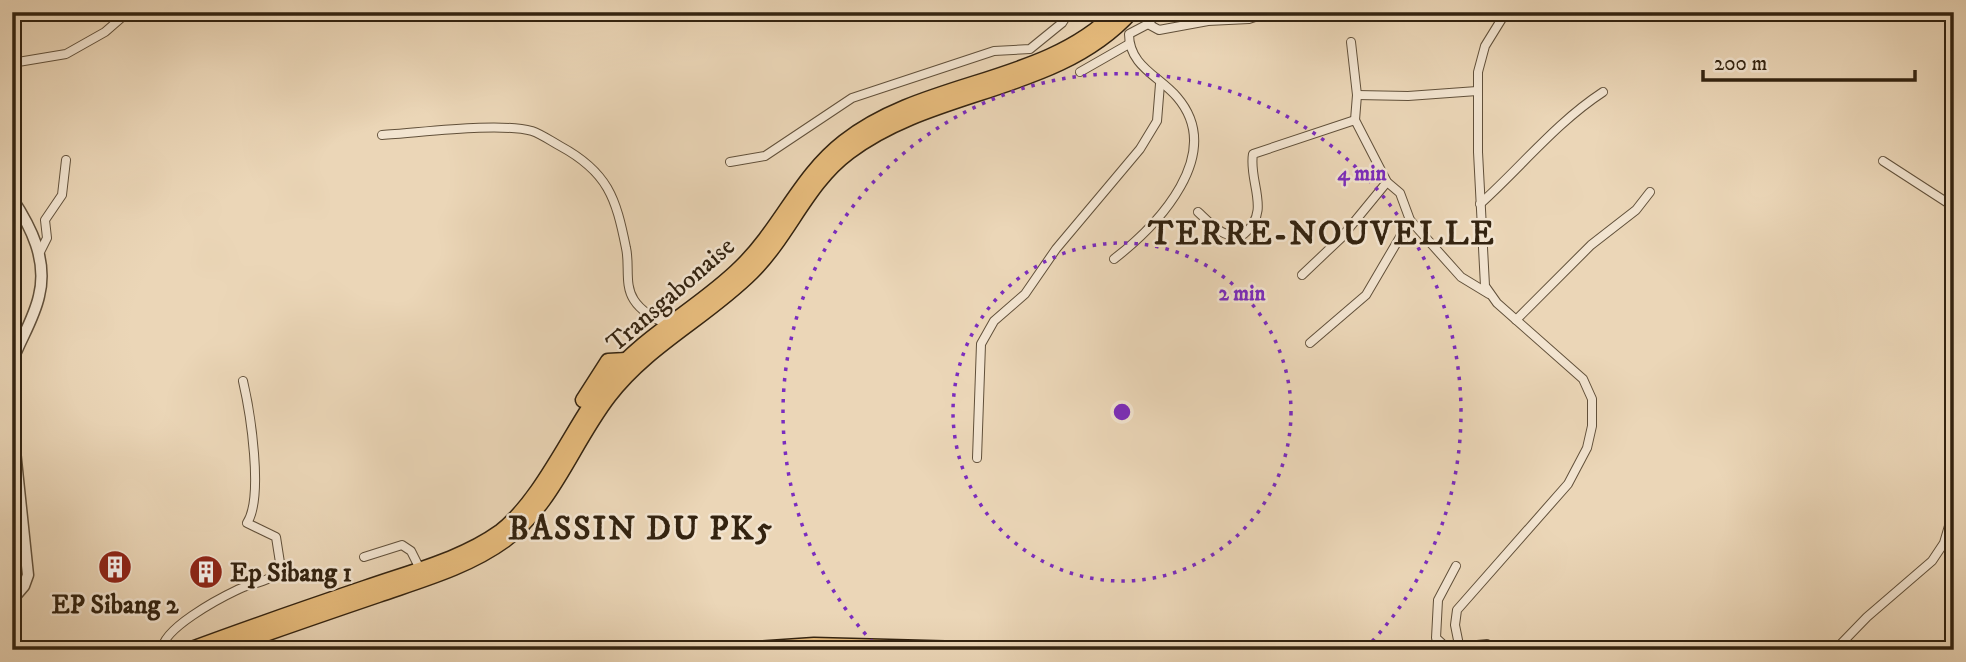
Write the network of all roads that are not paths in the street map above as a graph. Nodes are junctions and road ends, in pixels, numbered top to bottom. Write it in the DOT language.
graph roads {
  1 [pos="128,12"];
  2 [pos="1069,12"];
  3 [pos="1116,12"];
  4 [pos="1131,12"];
  5 [pos="1158,12"];
  6 [pos="1270,12"];
  7 [pos="1506,12"];
  8 [pos="1148,24"];
  9 [pos="1352,42"];
  10 [pos="1129,44"];
  11 [pos="1032,55"];
  12 [pos="12,63"];
  13 [pos="1080,72"];
  14 [pos="1160,84"];
  15 [pos="1477,91"];
  16 [pos="1603,92"];
  17 [pos="1357,95"];
  18 [pos="1355,120"];
  19 [pos="382,135"];
  20 [pos="66,160"];
  21 [pos="1883,161"];
  22 [pos="730,162"];
  23 [pos="1387,182"];
  24 [pos="1650,192"];
  25 [pos="12,198"];
  26 [pos="1480,204"];
  27 [pos="1954,207"];
  28 [pos="1198,212"];
  29 [pos="1410,220"];
  30 [pos="38,254"];
  31 [pos="1114,259"];
  32 [pos="1302,275"];
  33 [pos="1489,294"];
  34 [pos="1516,320"];
  35 [pos="668,325"];
  36 [pos="1310,343"];
  37 [pos="12,362"];
  38 [pos="243,381"];
  39 [pos="12,422"];
  40 [pos="977,458"];
  41 [pos="1954,509"];
  42 [pos="364,557"];
  43 [pos="1456,566"];
  44 [pos="420,569"];
  45 [pos="12,600"];
  46 [pos="239,645"];
  47 [pos="162,650"];
  48 [pos="189,650"];
  49 [pos="220,650"];
  50 [pos="742,650"];
  51 [pos="1001,650"];
  52 [pos="1449,650"];
  53 [pos="1460,650"];
  54 [pos="1469,650"];
  55 [pos="1495,650"];
  56 [pos="1835,650"];
  1 -- 12 [label="street"];
  2 -- 11 [label="street"];
  3 -- 11 [label="highway, Transgabonaise"];
  4 -- 46 [label="highway, Transgabonaise"];
  5 -- 8 [label="street"];
  6 -- 8 [label="street"];
  7 -- 15 [label="street"];
  8 -- 10 [label="street"];
  9 -- 17 [label="street"];
  10 -- 13 [label="street"];
  10 -- 14 [label="street"];
  11 -- 22 [label="street"];
  11 -- 35 [label="highway, Transgabonaise"];
  14 -- 31 [label="street"];
  14 -- 40 [label="street"];
  15 -- 17 [label="street"];
  15 -- 26 [label="street"];
  16 -- 26 [label="street"];
  17 -- 18 [label="street"];
  18 -- 23 [label="street"];
  18 -- 28 [label="street"];
  19 -- 35 [label="street"];
  20 -- 30 [label="street"];
  21 -- 27 [label="street"];
  23 -- 29 [label="street"];
  23 -- 32 [label="street"];
  24 -- 34 [label="street"];
  25 -- 30 [label="street"];
  26 -- 33 [label="street"];
  29 -- 33 [label="street"];
  29 -- 36 [label="street"];
  30 -- 37 [label="street"];
  33 -- 34 [label="street"];
  34 -- 53 [label="street"];
  35 -- 44 [label="highway, Transgabonaise"];
  38 -- 47 [label="street"];
  39 -- 45 [label="street"];
  41 -- 56 [label="street"];
  42 -- 44 [label="street"];
  43 -- 52 [label="street"];
  44 -- 48 [label="highway, Transgabonaise"];
  46 -- 49 [label="highway, Transgabonaise"];
  50 -- 51 [label="highway"];
  54 -- 55 [label="street"];
}
